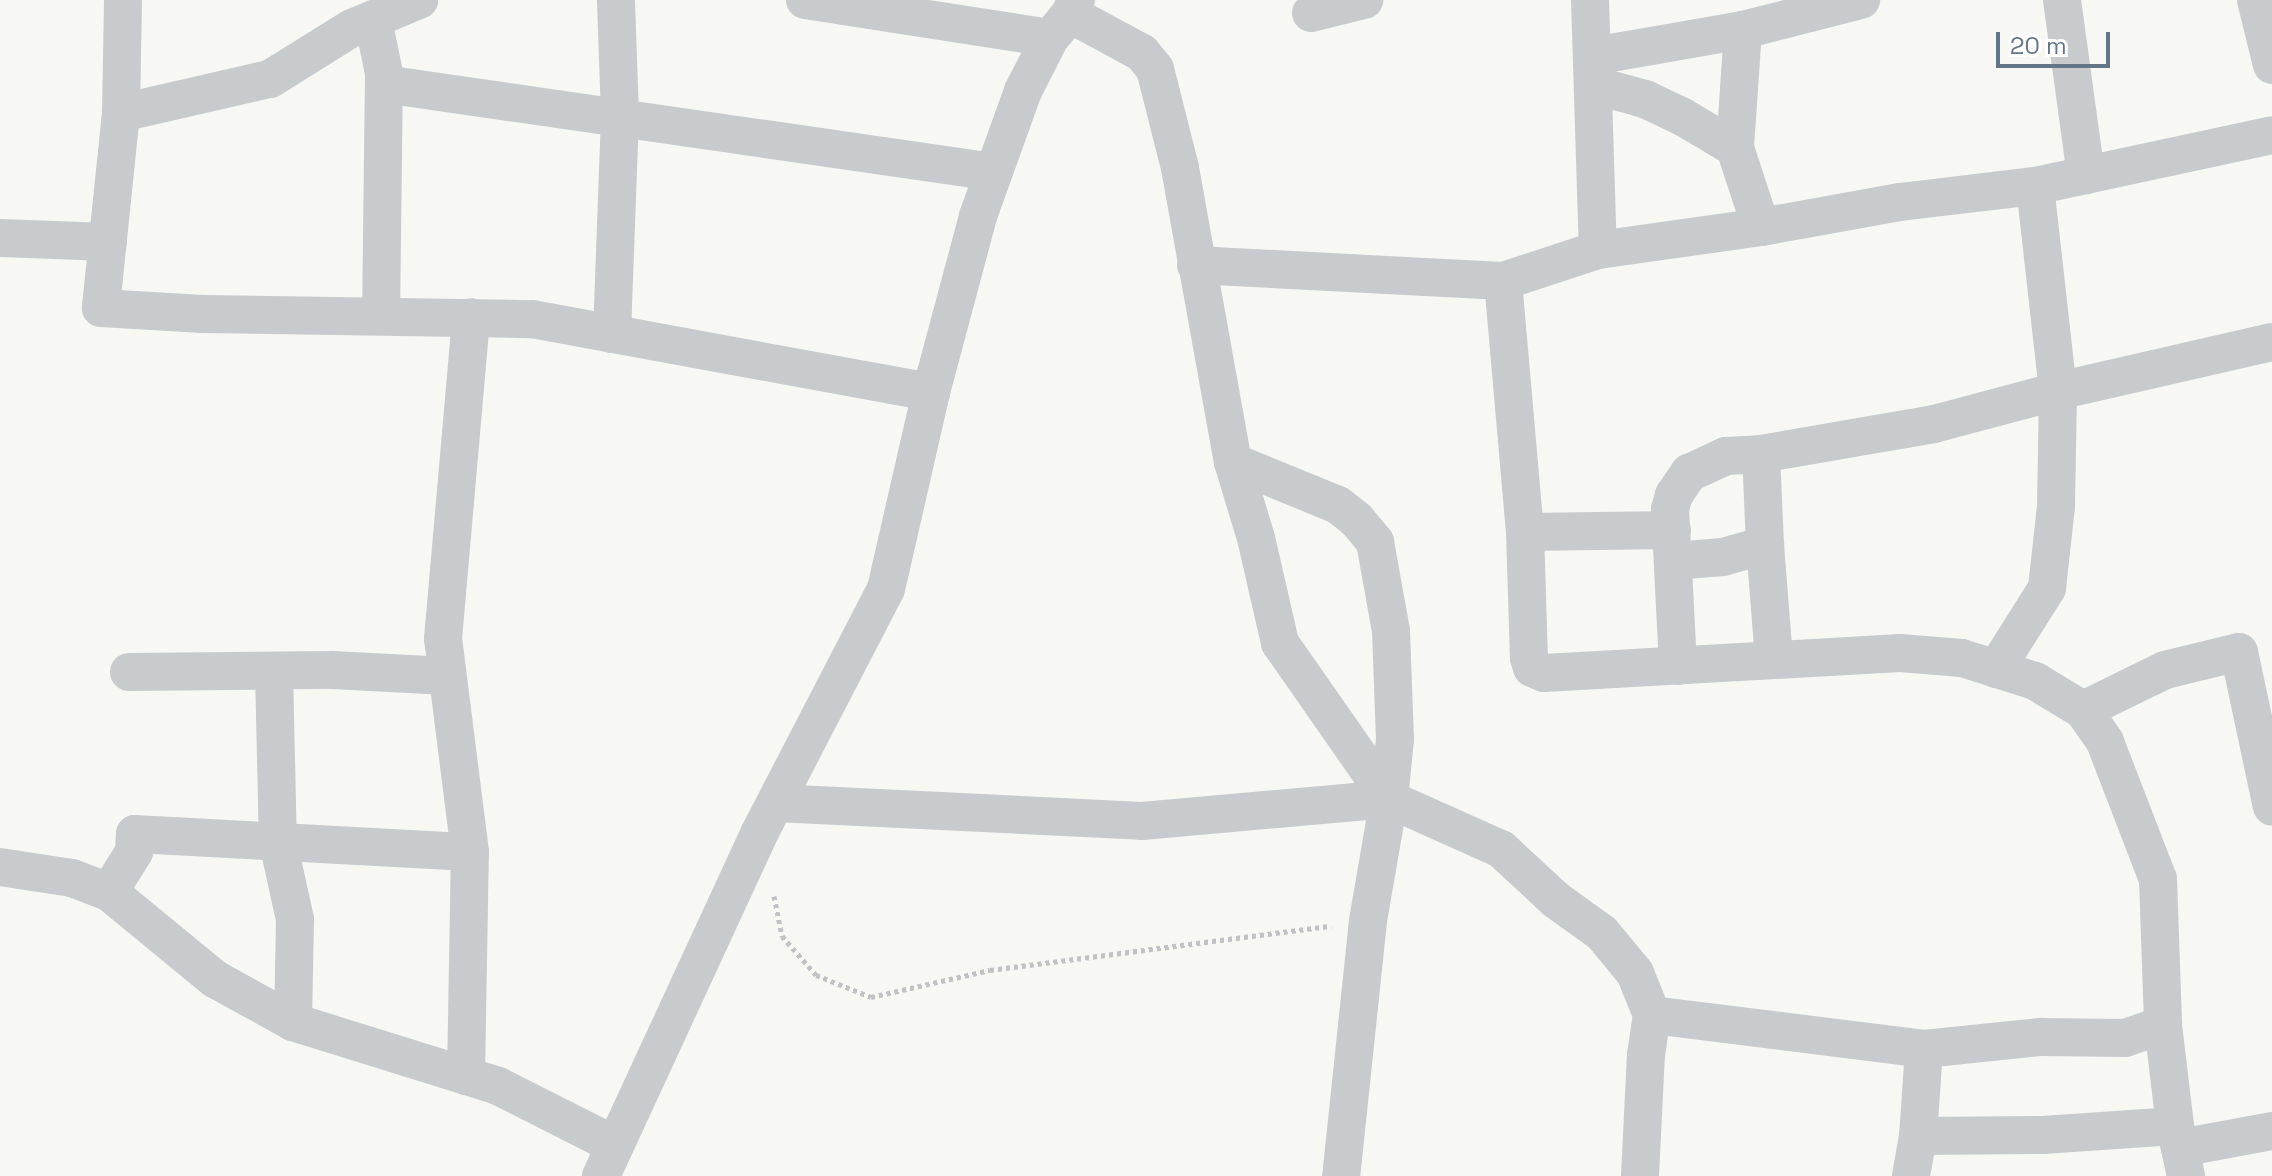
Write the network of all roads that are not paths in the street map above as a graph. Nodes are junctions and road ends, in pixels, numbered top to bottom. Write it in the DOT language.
graph roads {
  1 [pos="123,0"];
  2 [pos="419,0"];
  3 [pos="616,0"];
  4 [pos="805,0"];
  5 [pos="1364,0"];
  6 [pos="1590,0"];
  7 [pos="1861,0"];
  8 [pos="2062,0"];
  9 [pos="2262,2"];
  10 [pos="1311,13"];
  11 [pos="1065,17"];
  12 [pos="373,20"];
  13 [pos="1743,30"];
  14 [pos="2272,65"];
  15 [pos="1594,71"];
  16 [pos="384,84"];
  17 [pos="121,113"];
  18 [pos="620,116"];
  19 [pos="2272,135"];
  20 [pos="1735,148"];
  21 [pos="994,172"];
  22 [pos="2086,175"];
  23 [pos="2035,186"];
  24 [pos="1761,227"];
  25 [pos="0,238"];
  26 [pos="108,242"];
  27 [pos="1598,250"];
  28 [pos="1196,265"];
  29 [pos="1503,281"];
  30 [pos="381,315"];
  31 [pos="471,317"];
  32 [pos="612,334"];
  33 [pos="2272,342"];
  34 [pos="2058,391"];
  35 [pos="931,392"];
  36 [pos="1761,454"];
  37 [pos="1233,462"];
  38 [pos="1525,532"];
  39 [pos="1765,545"];
  40 [pos="1673,546"];
  41 [pos="1774,659"];
  42 [pos="1678,666"];
  43 [pos="1996,669"];
  44 [pos="274,671"];
  45 [pos="129,672"];
  46 [pos="447,676"];
  47 [pos="2083,710"];
  48 [pos="1389,799"];
  49 [pos="776,803"];
  50 [pos="2272,807"];
  51 [pos="278,842"];
  52 [pos="470,852"];
  53 [pos="0,867"];
  54 [pos="109,892"];
  55 [pos="1652,1015"];
  56 [pos="293,1022"];
  57 [pos="2163,1025"];
  58 [pos="1924,1049"];
  59 [pos="466,1076"];
  60 [pos="2272,1131"];
  61 [pos="1918,1136"];
  62 [pos="2180,1150"];
  63 [pos="608,1160"];
  64 [pos="1341,1176"];
  65 [pos="1640,1176"];
  66 [pos="1911,1176"];
  1 -- 17 [label="street"];
  2 -- 12 [label="street"];
  3 -- 18 [label="street"];
  4 -- 11 [label="street"];
  5 -- 10 [label="street"];
  6 -- 15 [label="street"];
  7 -- 13 [label="street"];
  8 -- 22 [label="street"];
  9 -- 14 [label="street"];
  11 -- 21 [label="street"];
  11 -- 28 [label="street"];
  12 -- 16 [label="street"];
  12 -- 17 [label="street"];
  13 -- 15 [label="street"];
  13 -- 20 [label="street"];
  15 -- 20 [label="street"];
  15 -- 27 [label="street"];
  16 -- 18 [label="street"];
  16 -- 30 [label="street"];
  17 -- 26 [label="street"];
  18 -- 21 [label="street"];
  18 -- 32 [label="street"];
  19 -- 22 [label="street"];
  20 -- 24 [label="street"];
  21 -- 35 [label="street"];
  22 -- 23 [label="street"];
  23 -- 24 [label="street"];
  23 -- 34 [label="street"];
  24 -- 27 [label="street"];
  25 -- 26 [label="street"];
  26 -- 30 [label="street"];
  27 -- 29 [label="street"];
  28 -- 29 [label="street"];
  28 -- 37 [label="street"];
  29 -- 38 [label="street"];
  30 -- 31 [label="street"];
  31 -- 32 [label="street"];
  31 -- 46 [label="street"];
  32 -- 35 [label="street"];
  33 -- 34 [label="street"];
  34 -- 36 [label="street"];
  34 -- 43 [label="street"];
  35 -- 49 [label="street"];
  36 -- 39 [label="street"];
  36 -- 40 [label="street"];
  37 -- 48 [label="street"];
  37 -- 48 [label="street"];
  38 -- 40 [label="street"];
  38 -- 42 [label="street"];
  39 -- 40 [label="street"];
  39 -- 41 [label="street"];
  40 -- 42 [label="street"];
  41 -- 42 [label="street"];
  41 -- 43 [label="street"];
  43 -- 47 [label="street"];
  44 -- 45 [label="street"];
  44 -- 46 [label="street"];
  44 -- 51 [label="street"];
  46 -- 52 [label="street"];
  47 -- 50 [label="street"];
  47 -- 57 [label="street"];
  48 -- 49 [label="street"];
  48 -- 55 [label="street"];
  48 -- 64 [label="street"];
  49 -- 63 [label="street"];
  51 -- 52 [label="street"];
  51 -- 54 [label="street"];
  51 -- 56 [label="street"];
  52 -- 59 [label="street"];
  53 -- 54 [label="street"];
  54 -- 56 [label="street"];
  55 -- 58 [label="street"];
  55 -- 65 [label="street"];
  56 -- 59 [label="street"];
  57 -- 58 [label="street"];
  57 -- 62 [label="street"];
  58 -- 61 [label="street"];
  59 -- 63 [label="street"];
  60 -- 62 [label="street"];
  61 -- 62 [label="street"];
  61 -- 66 [label="street"];
}
